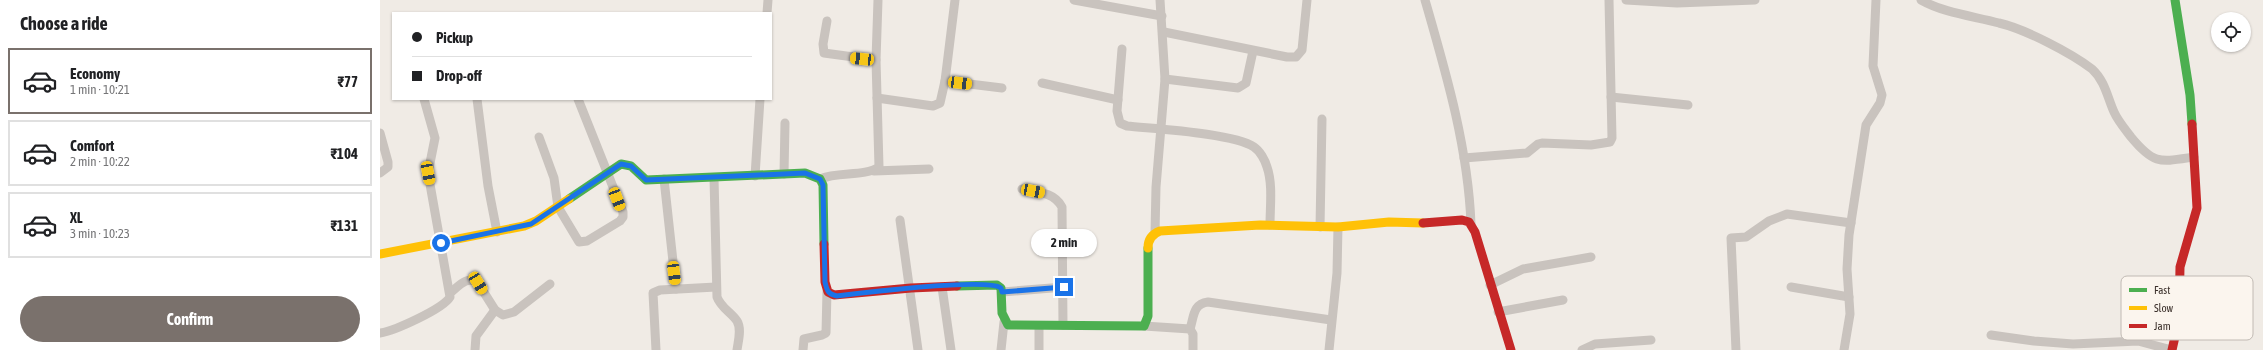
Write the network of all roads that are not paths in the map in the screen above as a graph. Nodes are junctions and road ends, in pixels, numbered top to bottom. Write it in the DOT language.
graph roads {
  1 [pos="768,0"];
  2 [pos="878,0"];
  3 [pos="955,0"];
  4 [pos="1074,0"];
  5 [pos="1160,0"];
  6 [pos="1307,0"];
  7 [pos="1425,0"];
  8 [pos="1609,0"];
  9 [pos="1626,0"];
  10 [pos="1755,0"];
  11 [pos="1876,0"];
  12 [pos="1921,0"];
  13 [pos="2175,0"];
  14 [pos="767,12"];
  15 [pos="1162,16"];
  16 [pos="827,21"];
  17 [pos="1164,32"];
  18 [pos="1122,49"];
  19 [pos="1254,51"];
  20 [pos="876,60"];
  21 [pos="1165,79"];
  22 [pos="946,81"];
  23 [pos="1042,83"];
  24 [pos="1002,88"];
  25 [pos="1611,97"];
  26 [pos="877,98"];
  27 [pos="424,100"];
  28 [pos="477,100"];
  29 [pos="578,100"];
  30 [pos="760,100"];
  31 [pos="1118,100"];
  32 [pos="1688,105"];
  33 [pos="1322,119"];
  34 [pos="785,123"];
  35 [pos="1162,129"];
  36 [pos="380,133"];
  37 [pos="539,137"];
  38 [pos="2194,156"];
  39 [pos="1464,158"];
  40 [pos="930,168"];
  41 [pos="874,171"];
  42 [pos="607,172"];
  43 [pos="380,173"];
  44 [pos="784,174"];
  45 [pos="755,176"];
  46 [pos="714,178"];
  47 [pos="664,179"];
  48 [pos="820,179"];
  49 [pos="1022,188"];
  50 [pos="558,207"];
  51 [pos="900,220"];
  52 [pos="1851,223"];
  53 [pos="1471,224"];
  54 [pos="1270,225"];
  55 [pos="1320,226"];
  56 [pos="1338,227"];
  57 [pos="497,232"];
  58 [pos="1155,233"];
  59 [pos="441,243"];
  60 [pos="380,254"];
  61 [pos="1591,257"];
  62 [pos="2180,276"];
  63 [pos="550,284"];
  64 [pos="1490,285"];
  65 [pos="716,287"];
  66 [pos="942,287"];
  67 [pos="1064,287"];
  68 [pos="1791,287"];
  69 [pos="911,288"];
  70 [pos="676,289"];
  71 [pos="827,291"];
  72 [pos="1002,292"];
  73 [pos="450,293"];
  74 [pos="1849,297"];
  75 [pos="1563,300"];
  76 [pos="495,310"];
  77 [pos="1498,312"];
  78 [pos="1331,320"];
  79 [pos="1004,322"];
  80 [pos="1063,325"];
  81 [pos="1039,326"];
  82 [pos="1144,326"];
  83 [pos="1190,329"];
  84 [pos="380,333"];
  85 [pos="1991,335"];
  86 [pos="1651,340"];
  87 [pos="2174,340"];
  88 [pos="475,350"];
  89 [pos="656,350"];
  90 [pos="737,350"];
  91 [pos="803,350"];
  92 [pos="918,350"];
  93 [pos="951,350"];
  94 [pos="1001,350"];
  95 [pos="1039,350"];
  96 [pos="1193,350"];
  97 [pos="1329,350"];
  98 [pos="1511,350"];
  99 [pos="1582,350"];
  100 [pos="1736,350"];
  101 [pos="1844,350"];
  102 [pos="2172,350"];
  1 -- 14 [label="street"];
  2 -- 20 [label="street"];
  3 -- 22 [label="street"];
  4 -- 15 [label="street"];
  5 -- 15 [label="street"];
  6 -- 19 [label="street"];
  7 -- 39 [label="street"];
  8 -- 25 [label="street"];
  9 -- 10 [label="street"];
  11 -- 52 [label="street"];
  12 -- 38 [label="street"];
  13 -- 38 [label="street"];
  15 -- 17 [label="street"];
  16 -- 20 [label="street"];
  17 -- 19 [label="street"];
  17 -- 21 [label="street"];
  18 -- 31 [label="street"];
  19 -- 21 [label="street"];
  20 -- 26 [label="street"];
  21 -- 35 [label="street"];
  22 -- 24 [label="street"];
  22 -- 26 [label="street"];
  23 -- 31 [label="street"];
  25 -- 32 [label="street"];
  25 -- 39 [label="street"];
  26 -- 41 [label="street"];
  27 -- 59 [label="street"];
  28 -- 57 [label="street"];
  29 -- 42 [label="street"];
  30 -- 45 [label="street"];
  31 -- 35 [label="street"];
  33 -- 55 [label="street"];
  34 -- 44 [label="street"];
  35 -- 54 [label="street"];
  35 -- 58 [label="street"];
  36 -- 43 [label="street"];
  37 -- 50 [label="street"];
  38 -- 62 [label="street"];
  39 -- 53 [label="street"];
  40 -- 41 [label="street"];
  41 -- 48 [label="street"];
  42 -- 47 [label="street"];
  42 -- 50 [label="street"];
  42 -- 50 [label="street"];
  44 -- 45 [label="street"];
  44 -- 48 [label="street"];
  45 -- 46 [label="street"];
  46 -- 47 [label="street"];
  46 -- 65 [label="street"];
  47 -- 70 [label="street"];
  48 -- 71 [label="street"];
  49 -- 67 [label="street"];
  50 -- 57 [label="street"];
  51 -- 69 [label="street"];
  52 -- 74 [label="street"];
  52 -- 100 [label="street"];
  53 -- 56 [label="street"];
  53 -- 64 [label="street"];
  54 -- 55 [label="street"];
  54 -- 58 [label="street"];
  55 -- 56 [label="street"];
  56 -- 78 [label="street"];
  57 -- 59 [label="street"];
  58 -- 82 [label="street"];
  59 -- 60 [label="street"];
  59 -- 73 [label="street"];
  61 -- 64 [label="street"];
  63 -- 76 [label="street"];
  64 -- 77 [label="street"];
  65 -- 70 [label="street"];
  65 -- 90 [label="street"];
  66 -- 69 [label="street"];
  66 -- 72 [label="street"];
  66 -- 93 [label="street"];
  67 -- 72 [label="street"];
  67 -- 80 [label="street"];
  68 -- 74 [label="street"];
  69 -- 71 [label="street"];
  69 -- 92 [label="street"];
  70 -- 89 [label="street"];
  71 -- 91 [label="street"];
  72 -- 79 [label="street"];
  73 -- 76 [label="street"];
  73 -- 84 [label="street"];
  74 -- 101 [label="street"];
  75 -- 77 [label="street"];
  76 -- 88 [label="street"];
  77 -- 98 [label="street"];
  78 -- 83 [label="street"];
  78 -- 97 [label="street"];
  79 -- 81 [label="street"];
  79 -- 94 [label="street"];
  80 -- 81 [label="street"];
  80 -- 82 [label="street"];
  81 -- 95 [label="street"];
  82 -- 83 [label="street"];
  83 -- 96 [label="street"];
  85 -- 102 [label="street"];
  86 -- 99 [label="street"];
  87 -- 102 [label="street"];
}
